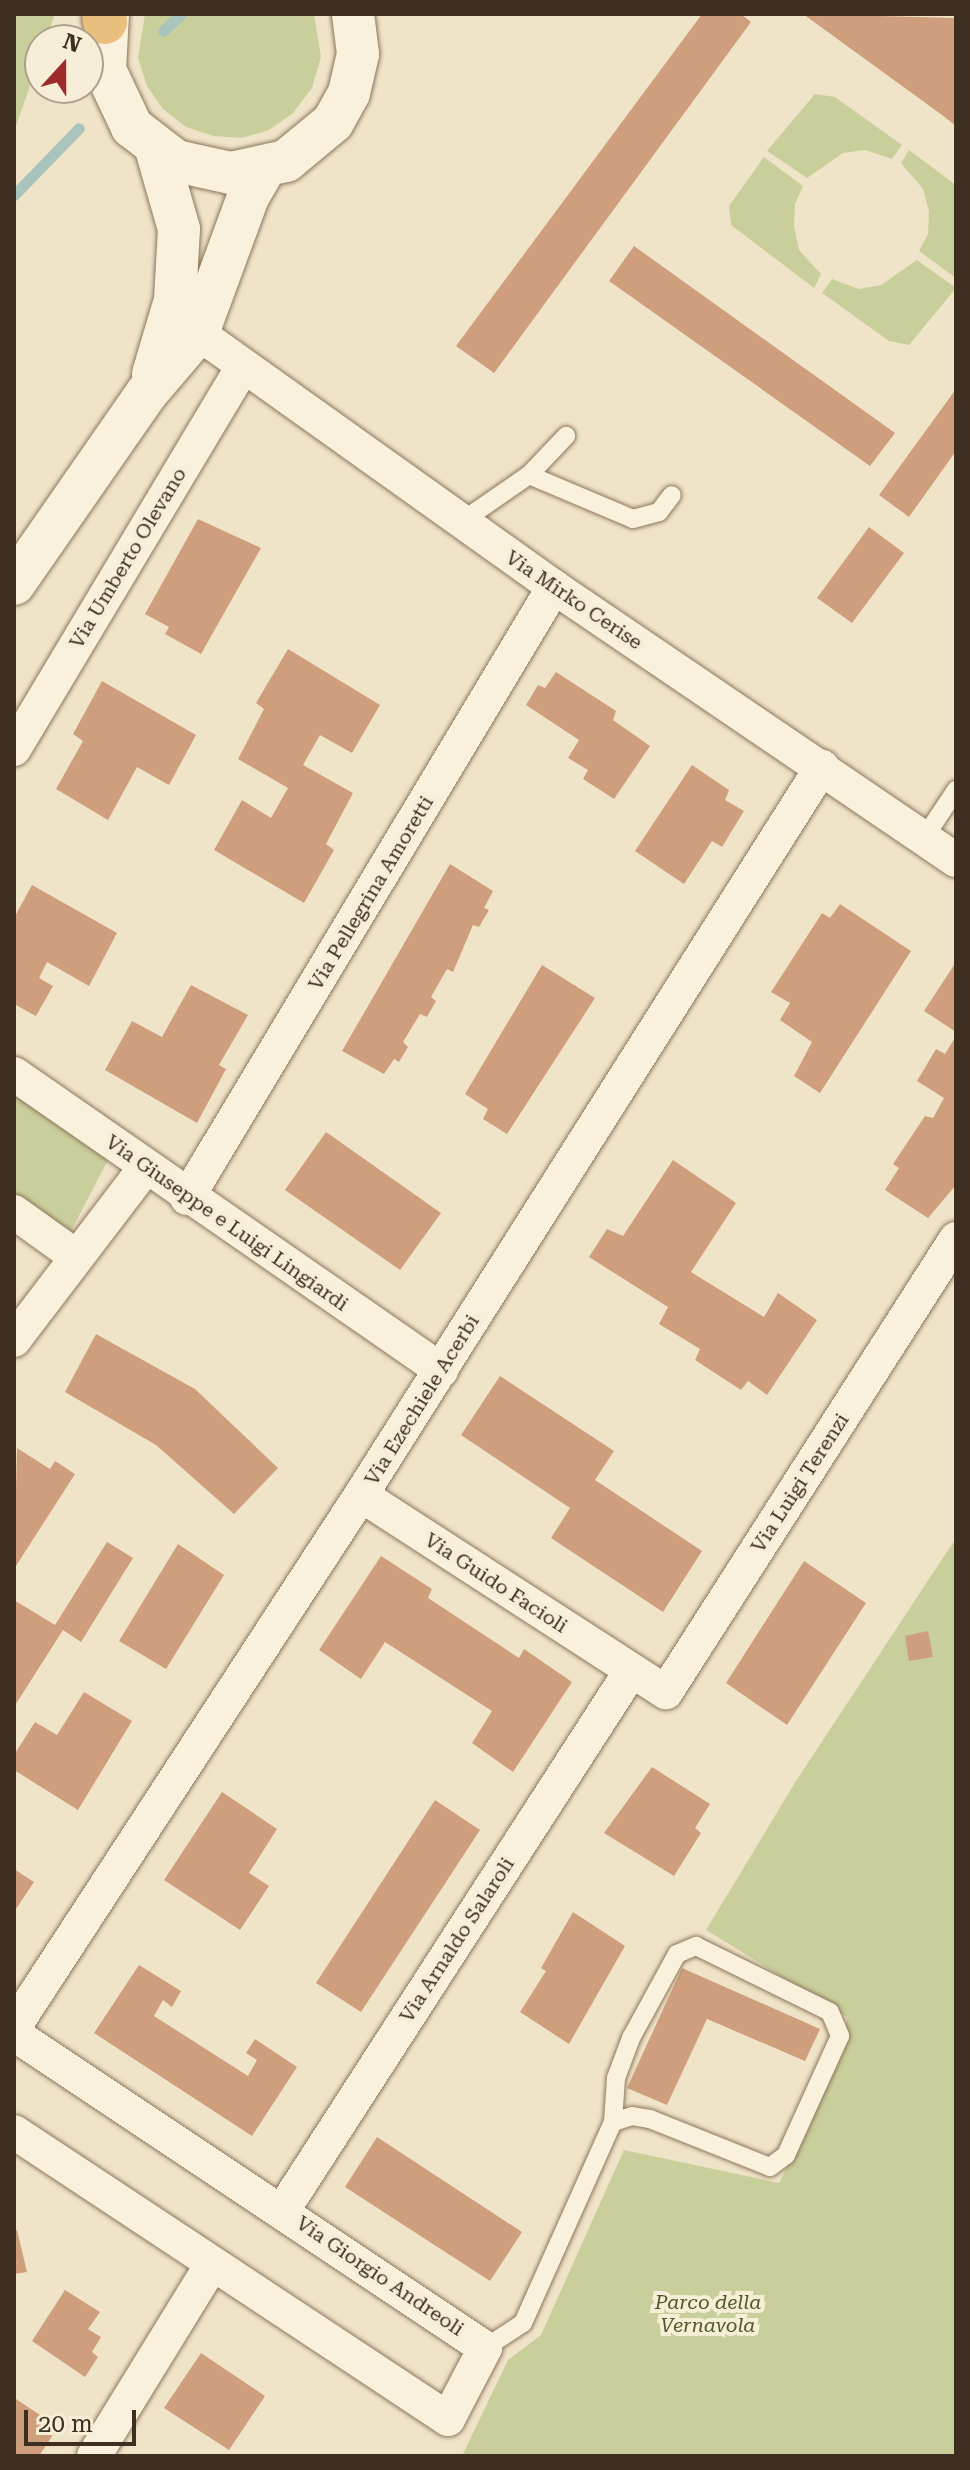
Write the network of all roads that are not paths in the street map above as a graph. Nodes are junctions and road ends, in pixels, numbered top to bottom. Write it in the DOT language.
graph roads {
  1 [pos="388,14"];
  2 [pos="106,17"];
  3 [pos="355,34"];
  4 [pos="156,149"];
  5 [pos="265,168"];
  6 [pos="198,333"];
  7 [pos="243,367"];
  8 [pos="146,394"];
  9 [pos="566,436"];
  10 [pos="529,475"];
  11 [pos="672,495"];
  12 [pos="461,522"];
  13 [pos="14,584"];
  14 [pos="554,587"];
  15 [pos="14,749"];
  16 [pos="822,767"];
  17 [pos="956,790"];
  18 [pos="924,838"];
  19 [pos="956,860"];
  20 [pos="14,1074"];
  21 [pos="145,1168"];
  22 [pos="187,1198"];
  23 [pos="14,1212"];
  24 [pos="956,1239"];
  25 [pos="74,1255"];
  26 [pos="14,1340"];
  27 [pos="441,1370"];
  28 [pos="361,1495"];
  29 [pos="631,1671"];
  30 [pos="14,2027"];
  31 [pos="14,2034"];
  32 [pos="613,2122"];
  33 [pos="14,2132"];
  34 [pos="283,2210"];
  35 [pos="211,2266"];
  36 [pos="485,2348"];
  37 [pos="94,2456"];
  1 -- 3 [label="street"];
  2 -- 4 [label="street"];
  3 -- 5 [label="street"];
  4 -- 5 [label="street"];
  4 -- 8 [label="street"];
  5 -- 6 [label="street"];
  6 -- 7 [label="street, Via Mirko Cerise"];
  6 -- 8 [label="street"];
  7 -- 12 [label="street, Via Mirko Cerise"];
  7 -- 15 [label="street, Via Umberto Olevano"];
  8 -- 13 [label="street"];
  9 -- 10 [label="lane"];
  10 -- 11 [label="lane"];
  10 -- 12 [label="lane"];
  12 -- 14 [label="street, Via Mirko Cerise"];
  14 -- 16 [label="street, Via Mirko Cerise"];
  14 -- 22 [label="street, Via Pellegrina Amoretti"];
  16 -- 18 [label="street, Via Mirko Cerise"];
  16 -- 27 [label="street, Via Ezechiele Acerbi"];
  17 -- 18 [label="lane"];
  18 -- 19 [label="street, Via Mirko Cerise"];
  20 -- 21 [label="street, Via Giuseppe e Luigi Lingiardi"];
  21 -- 22 [label="street, Via Giuseppe e Luigi Lingiardi"];
  21 -- 25 [label="street"];
  22 -- 27 [label="street, Via Giuseppe e Luigi Lingiardi"];
  23 -- 25 [label="street"];
  24 -- 29 [label="street, Via Luigi Terenzi"];
  25 -- 26 [label="street"];
  27 -- 28 [label="street, Via Ezechiele Acerbi"];
  28 -- 29 [label="street, Via Guido Facioli"];
  28 -- 30 [label="street, Via Ezechiele Acerbi"];
  29 -- 34 [label="street, Via Arnaldo Salaroli"];
  31 -- 34 [label="street, Via Giorgio Andreoli"];
  32 -- 32 [label="lane"];
  32 -- 36 [label="lane"];
  33 -- 35 [label="street, Via Giorgio Andreoli"];
  34 -- 36 [label="street, Via Giorgio Andreoli"];
  35 -- 36 [label="street, Via Giorgio Andreoli"];
  35 -- 37 [label="street"];
}
